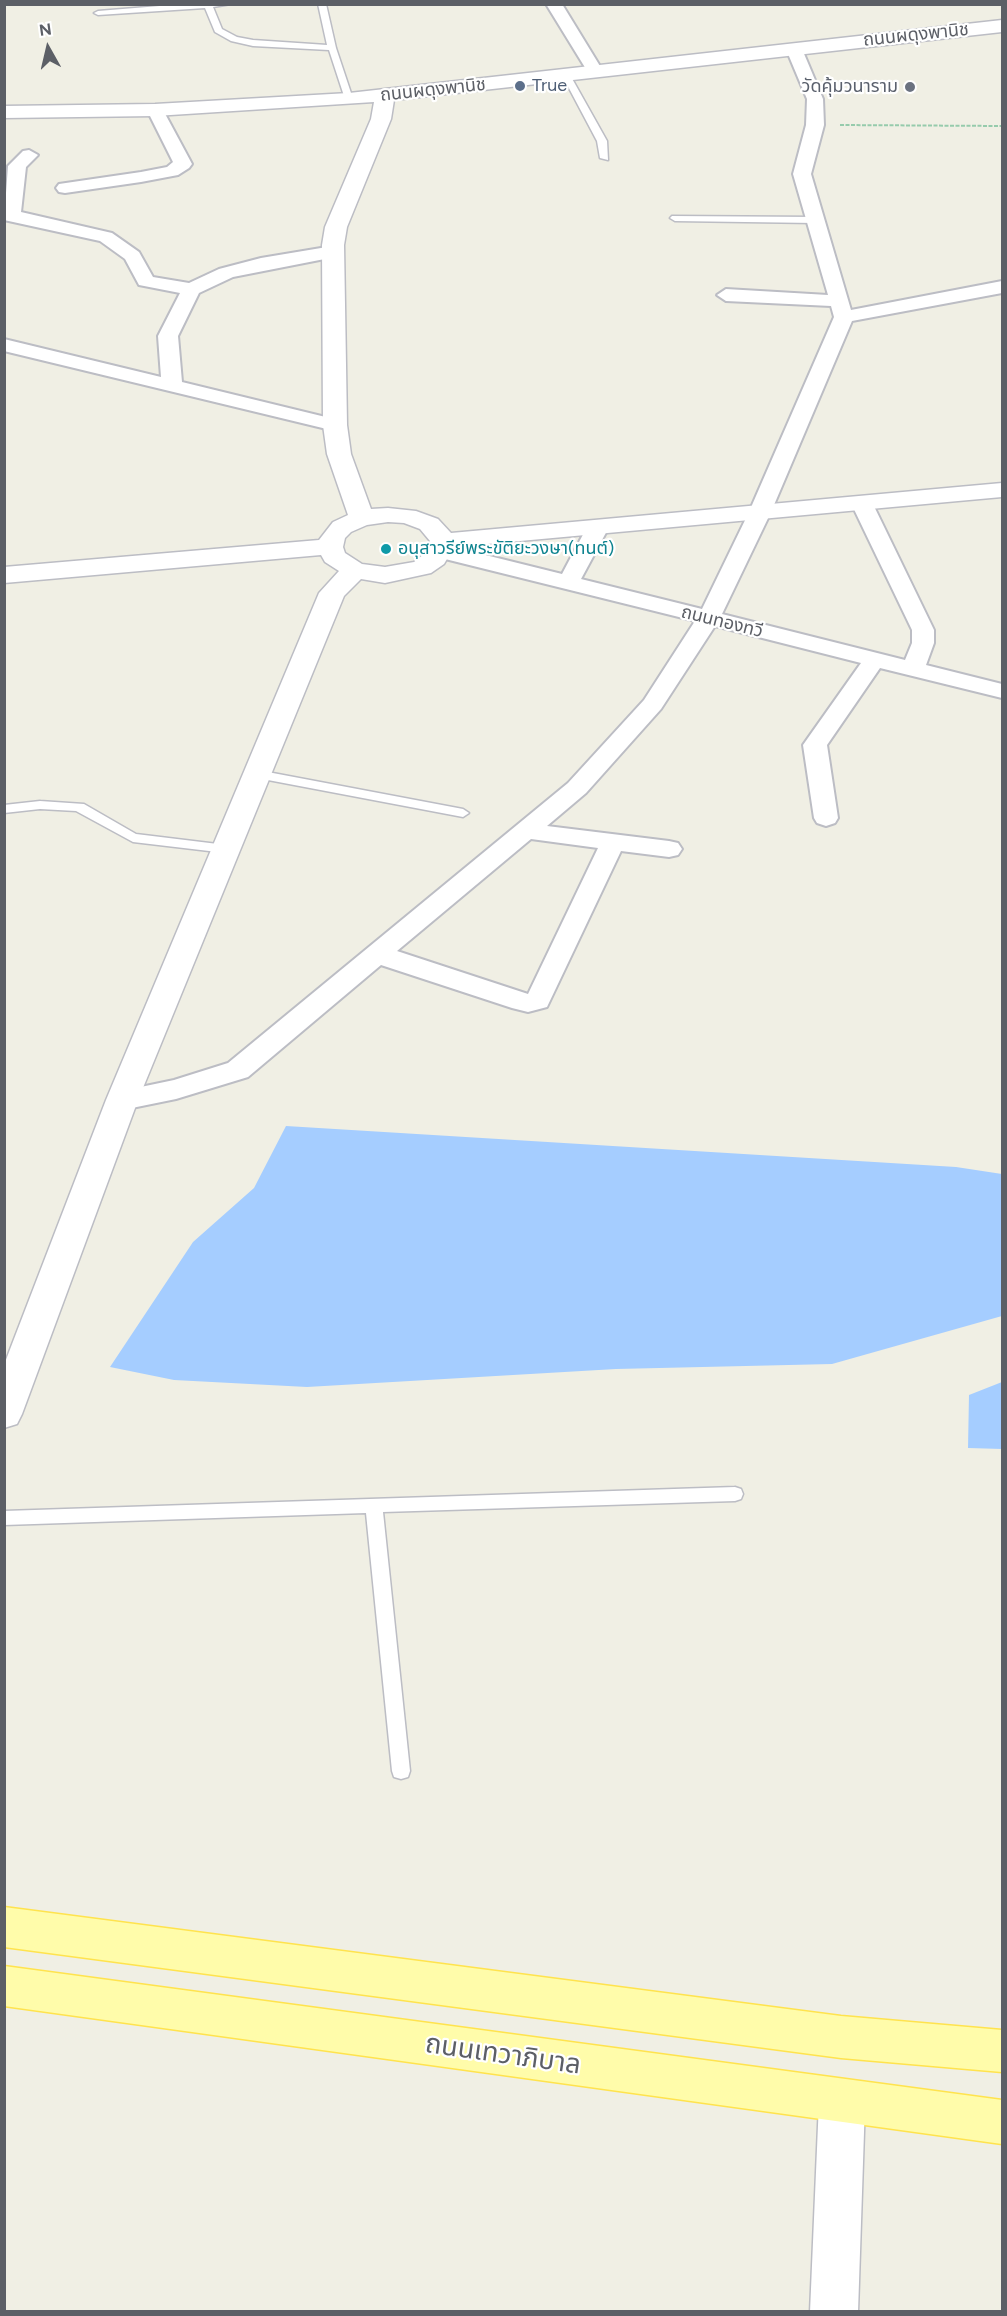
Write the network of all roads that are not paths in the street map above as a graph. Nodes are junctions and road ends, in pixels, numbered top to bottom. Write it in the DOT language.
graph roads {
  1 [pos="227,4"];
  2 [pos="322,4"];
  3 [pos="554,4"];
  4 [pos="208,6"];
  5 [pos="98,13"];
  6 [pos="1001,17"];
  7 [pos="332,48"];
  8 [pos="794,49"];
  9 [pos="595,71"];
  10 [pos="566,75"];
  11 [pos="385,95"];
  12 [pos="349,99"];
  13 [pos="155,110"];
  14 [pos="4,112"];
  15 [pos="29,155"];
  16 [pos="605,158"];
  17 [pos="65,188"];
  18 [pos="8,215"];
  19 [pos="675,218"];
  20 [pos="815,220"];
  21 [pos="333,252"];
  22 [pos="1002,287"];
  23 [pos="191,289"];
  24 [pos="726,295"];
  25 [pos="841,309"];
  26 [pos="4,345"];
  27 [pos="172,386"];
  28 [pos="335,425"];
  29 [pos="1002,490"];
  30 [pos="862,503"];
  31 [pos="760,512"];
  32 [pos="362,518"];
  33 [pos="598,527"];
  34 [pos="442,546"];
  35 [pos="330,547"];
  36 [pos="355,570"];
  37 [pos="4,575"];
  38 [pos="567,583"];
  39 [pos="708,619"];
  40 [pos="874,660"];
  41 [pos="914,669"];
  42 [pos="1002,691"];
  43 [pos="257,774"];
  44 [pos="4,809"];
  45 [pos="463,813"];
  46 [pos="826,818"];
  47 [pos="526,831"];
  48 [pos="614,842"];
  49 [pos="226,849"];
  50 [pos="669,849"];
  51 [pos="377,954"];
  52 [pos="122,1100"];
  53 [pos="4,1414"];
  54 [pos="735,1494"];
  55 [pos="374,1506"];
  56 [pos="4,1518"];
  57 [pos="401,1772"];
  58 [pos="4,1927"];
  59 [pos="4,1986"];
  60 [pos="1002,2051"];
  61 [pos="843,2102"];
  62 [pos="1002,2122"];
  63 [pos="834,2312"];
  1 -- 4 [label="lane"];
  2 -- 7 [label="lane"];
  3 -- 9 [label="street"];
  4 -- 5 [label="lane"];
  4 -- 7 [label="lane"];
  6 -- 8 [label="street, ถนนผดุงพานิช"];
  7 -- 12 [label="lane"];
  8 -- 9 [label="street, ถนนผดุงพานิช"];
  8 -- 20 [label="street"];
  9 -- 10 [label="street, ถนนผดุงพานิช"];
  10 -- 11 [label="street, ถนนผดุงพานิช"];
  10 -- 16 [label="lane"];
  11 -- 12 [label="street, ถนนผดุงพานิช"];
  11 -- 21 [label="street"];
  12 -- 13 [label="street, ถนนผดุงพานิช"];
  13 -- 14 [label="street, ถนนผดุงพานิช"];
  13 -- 17 [label="street"];
  15 -- 18 [label="street"];
  18 -- 23 [label="street"];
  19 -- 20 [label="lane"];
  20 -- 25 [label="street"];
  21 -- 23 [label="street"];
  21 -- 28 [label="street"];
  22 -- 25 [label="street"];
  23 -- 27 [label="street"];
  24 -- 25 [label="street"];
  25 -- 31 [label="street"];
  26 -- 27 [label="street"];
  27 -- 28 [label="street"];
  28 -- 32 [label="street"];
  29 -- 30 [label="street"];
  30 -- 31 [label="street"];
  30 -- 41 [label="street"];
  31 -- 33 [label="street"];
  31 -- 39 [label="street"];
  32 -- 34 [label="street"];
  32 -- 35 [label="street"];
  33 -- 34 [label="street"];
  33 -- 38 [label="street"];
  34 -- 36 [label="street"];
  34 -- 38 [label="street, ถนนทองทวี"];
  35 -- 36 [label="street"];
  35 -- 37 [label="street"];
  36 -- 43 [label="street"];
  38 -- 39 [label="street, ถนนทองทวี"];
  39 -- 40 [label="street, ถนนทองทวี"];
  39 -- 47 [label="street"];
  40 -- 41 [label="street, ถนนทองทวี"];
  40 -- 46 [label="street"];
  41 -- 42 [label="street, ถนนทองทวี"];
  43 -- 45 [label="lane"];
  43 -- 49 [label="street"];
  44 -- 49 [label="lane"];
  47 -- 48 [label="street"];
  47 -- 51 [label="street"];
  48 -- 50 [label="street"];
  48 -- 51 [label="street"];
  49 -- 52 [label="street"];
  51 -- 52 [label="street"];
  52 -- 53 [label="street"];
  54 -- 55 [label="lane"];
  55 -- 56 [label="lane"];
  55 -- 57 [label="lane"];
  58 -- 60 [label="main road"];
  59 -- 61 [label="main road, ถนนเทวาภิบาล"];
  61 -- 62 [label="main road, ถนนเทวาภิบาล"];
  61 -- 63 [label="street"];
}
